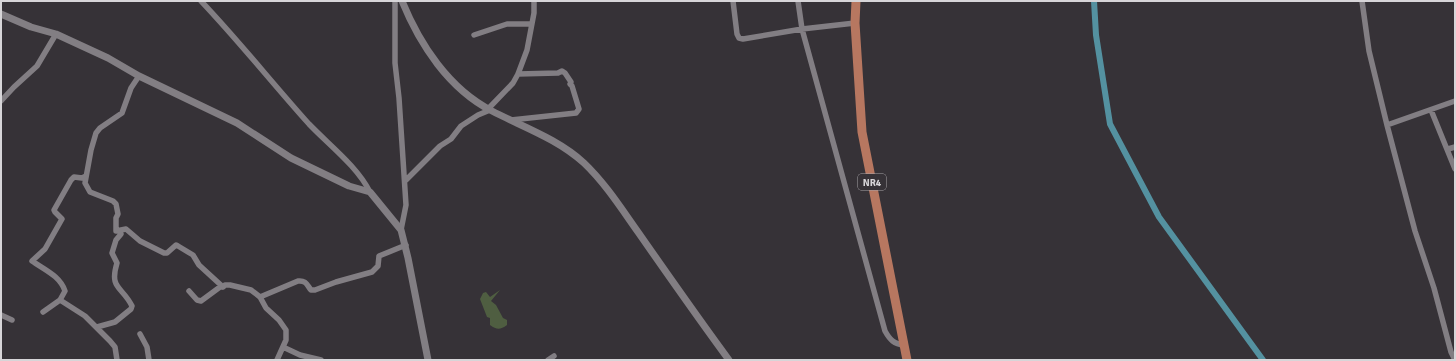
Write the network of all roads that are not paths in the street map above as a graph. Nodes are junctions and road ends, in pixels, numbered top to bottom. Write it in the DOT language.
graph roads {
  1 [pos="201,1"];
  2 [pos="395,1"];
  3 [pos="402,1"];
  4 [pos="534,1"];
  5 [pos="733,1"];
  6 [pos="798,1"];
  7 [pos="856,1"];
  8 [pos="1362,1"];
  9 [pos="1,14"];
  10 [pos="856,23"];
  11 [pos="532,24"];
  12 [pos="802,29"];
  13 [pos="56,34"];
  14 [pos="474,35"];
  15 [pos="518,74"];
  16 [pos="139,76"];
  17 [pos="1,101"];
  18 [pos="1455,101"];
  19 [pos="489,110"];
  20 [pos="1431,110"];
  21 [pos="511,120"];
  22 [pos="1387,125"];
  23 [pos="1455,147"];
  24 [pos="1448,149"];
  25 [pos="1455,169"];
  26 [pos="86,176"];
  27 [pos="405,181"];
  28 [pos="370,192"];
  29 [pos="401,230"];
  30 [pos="119,231"];
  31 [pos="406,246"];
  32 [pos="223,287"];
  33 [pos="189,291"];
  34 [pos="260,297"];
  35 [pos="60,300"];
  36 [pos="43,312"];
  37 [pos="1,316"];
  38 [pos="12,320"];
  39 [pos="97,327"];
  40 [pos="140,334"];
  41 [pos="904,345"];
  42 [pos="283,347"];
  43 [pos="554,356"];
  44 [pos="117,360"];
  45 [pos="149,360"];
  46 [pos="277,360"];
  47 [pos="321,360"];
  48 [pos="428,360"];
  49 [pos="548,360"];
  50 [pos="729,360"];
  51 [pos="907,360"];
  52 [pos="1455,360"];
  1 -- 28 [label="street"];
  2 -- 27 [label="street"];
  3 -- 19 [label="street"];
  4 -- 11 [label="street"];
  5 -- 12 [label="street"];
  6 -- 12 [label="street"];
  7 -- 10 [label="highway, NR4"];
  8 -- 22 [label="street"];
  9 -- 13 [label="street"];
  10 -- 12 [label="street"];
  10 -- 41 [label="highway, NR4"];
  11 -- 14 [label="street"];
  11 -- 15 [label="street"];
  12 -- 41 [label="street"];
  13 -- 16 [label="street"];
  13 -- 17 [label="street"];
  15 -- 19 [label="street"];
  15 -- 21 [label="street"];
  16 -- 26 [label="street"];
  16 -- 28 [label="street"];
  18 -- 20 [label="street"];
  19 -- 21 [label="street"];
  19 -- 27 [label="street"];
  20 -- 22 [label="street"];
  20 -- 24 [label="street"];
  21 -- 50 [label="street"];
  22 -- 52 [label="street"];
  23 -- 24 [label="street"];
  24 -- 25 [label="street"];
  26 -- 30 [label="street"];
  26 -- 35 [label="street"];
  27 -- 29 [label="street"];
  28 -- 29 [label="street"];
  29 -- 31 [label="street"];
  30 -- 32 [label="street"];
  30 -- 39 [label="street"];
  31 -- 34 [label="street"];
  31 -- 48 [label="street"];
  32 -- 33 [label="street"];
  32 -- 34 [label="street"];
  34 -- 42 [label="street"];
  35 -- 36 [label="street"];
  35 -- 39 [label="street"];
  37 -- 38 [label="street"];
  39 -- 44 [label="street"];
  40 -- 45 [label="street"];
  41 -- 51 [label="highway, NR4"];
  42 -- 46 [label="street"];
  42 -- 47 [label="street"];
  43 -- 49 [label="street"];
}
